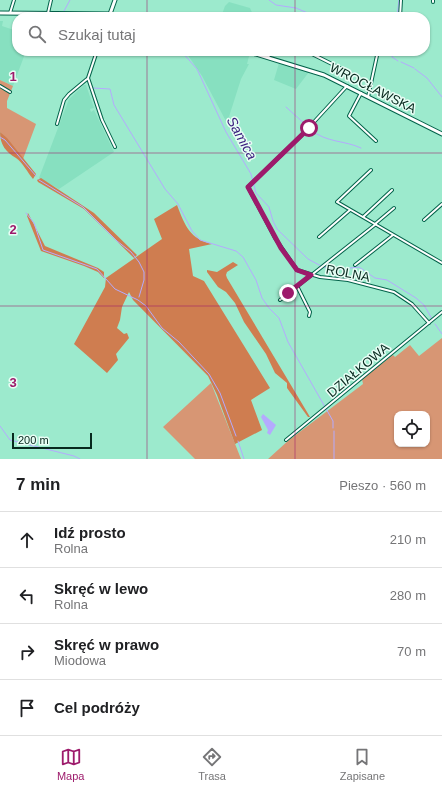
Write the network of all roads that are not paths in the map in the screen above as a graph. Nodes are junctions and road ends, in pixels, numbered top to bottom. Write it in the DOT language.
graph roads {
  1 [pos="14,0"];
  2 [pos="51,0"];
  3 [pos="115,0"];
  4 [pos="401,0"];
  5 [pos="48,12"];
  6 [pos="110,12"];
  7 [pos="400,12"];
  8 [pos="0,13"];
  9 [pos="10,14"];
  10 [pos="95,56"];
  11 [pos="264,56"];
  12 [pos="316,56"];
  13 [pos="377,56"];
  14 [pos="268,57"];
  15 [pos="340,68"];
  16 [pos="88,78"];
  17 [pos="0,86"];
  18 [pos="347,86"];
  19 [pos="10,92"];
  20 [pos="361,93"];
  21 [pos="368,97"];
  22 [pos="56,124"];
  23 [pos="442,134"];
  24 [pos="376,141"];
  25 [pos="115,147"];
  26 [pos="371,170"];
  27 [pos="392,190"];
  28 [pos="442,204"];
  29 [pos="394,208"];
  30 [pos="350,210"];
  31 [pos="363,217"];
  32 [pos="424,220"];
  33 [pos="375,224"];
  34 [pos="393,235"];
  35 [pos="319,237"];
  36 [pos="442,263"];
  37 [pos="355,265"];
  38 [pos="311,275"];
  39 [pos="296,286"];
  40 [pos="280,300"];
  41 [pos="442,312"];
  42 [pos="309,316"];
  43 [pos="429,323"];
  44 [pos="286,440"];
  1 -- 9 [label="street"];
  2 -- 5 [label="street"];
  3 -- 6 [label="main road"];
  4 -- 7 [label="street"];
  8 -- 9 [label="main road"];
  10 -- 16 [label="street"];
  11 -- 14 [label="main road, WROCŁAWSKA"];
  12 -- 15 [label="street"];
  13 -- 21 [label="street"];
  14 -- 18 [label="main road, WROCŁAWSKA"];
  16 -- 22 [label="street"];
  16 -- 25 [label="street"];
  17 -- 19 [label="street"];
  18 -- 20 [label="main road, WROCŁAWSKA"];
  18 -- 38 [label="street, ROLNA"];
  20 -- 21 [label="main road, WROCŁAWSKA"];
  20 -- 24 [label="street"];
  21 -- 23 [label="main road, WROCŁAWSKA"];
  26 -- 30 [label="street"];
  27 -- 31 [label="street"];
  28 -- 32 [label="street"];
  29 -- 33 [label="street"];
  30 -- 31 [label="street"];
  30 -- 35 [label="street"];
  31 -- 33 [label="street"];
  33 -- 34 [label="street"];
  33 -- 38 [label="street"];
  34 -- 36 [label="street"];
  34 -- 37 [label="street"];
  38 -- 39 [label="street"];
  38 -- 43 [label="street, ROLNA"];
  39 -- 40 [label="street"];
  39 -- 42 [label="street"];
  41 -- 43 [label="street, DZIAŁKOWA"];
  43 -- 44 [label="street, DZIAŁKOWA"];
}
